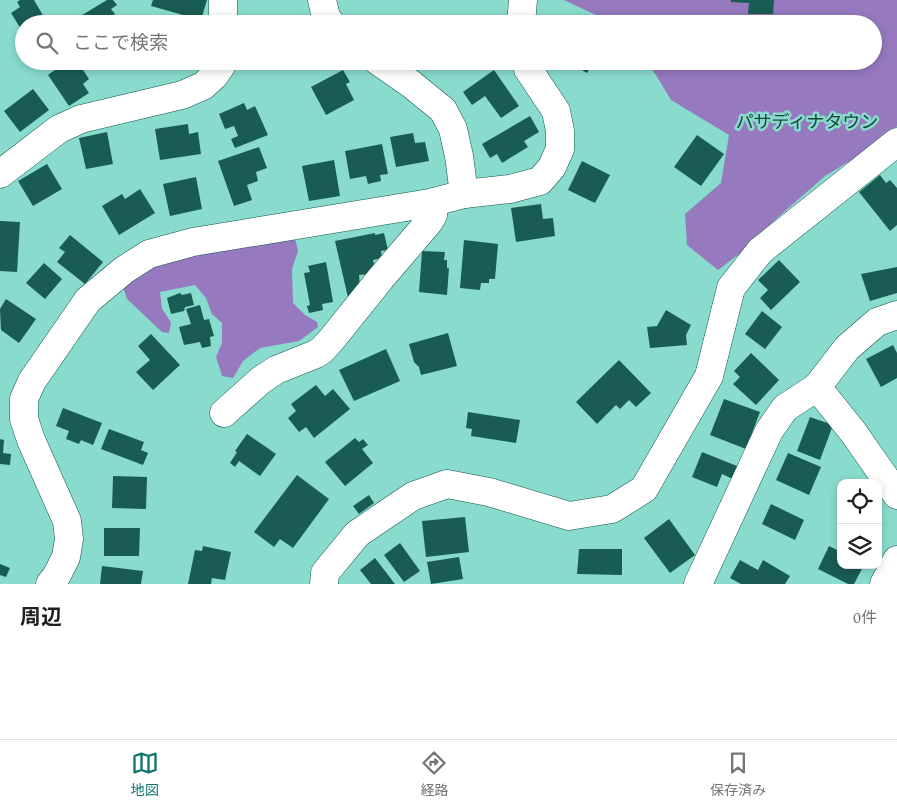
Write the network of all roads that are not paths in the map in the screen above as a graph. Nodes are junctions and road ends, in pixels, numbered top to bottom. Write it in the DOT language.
graph roads {
  1 [pos="223,0"];
  2 [pos="322,0"];
  3 [pos="523,0"];
  4 [pos="223,15"];
  5 [pos="326,15"];
  6 [pos="522,15"];
  7 [pos="218,70"];
  8 [pos="391,70"];
  9 [pos="529,70"];
  10 [pos="897,142"];
  11 [pos="0,174"];
  12 [pos="464,194"];
  13 [pos="434,202"];
  14 [pos="897,315"];
  15 [pos="817,387"];
  16 [pos="224,413"];
  17 [pos="897,495"];
  18 [pos="897,560"];
  19 [pos="50,584"];
  20 [pos="324,584"];
  21 [pos="698,584"];
  22 [pos="884,584"];
  1 -- 4 [label="street"];
  2 -- 5 [label="street"];
  3 -- 6 [label="street"];
  7 -- 11 [label="street"];
  8 -- 12 [label="street"];
  9 -- 12 [label="street"];
  10 -- 20 [label="street"];
  12 -- 13 [label="street"];
  13 -- 16 [label="street"];
  13 -- 19 [label="street"];
  14 -- 15 [label="street"];
  15 -- 17 [label="street"];
  15 -- 21 [label="street"];
  18 -- 22 [label="street"];
}
